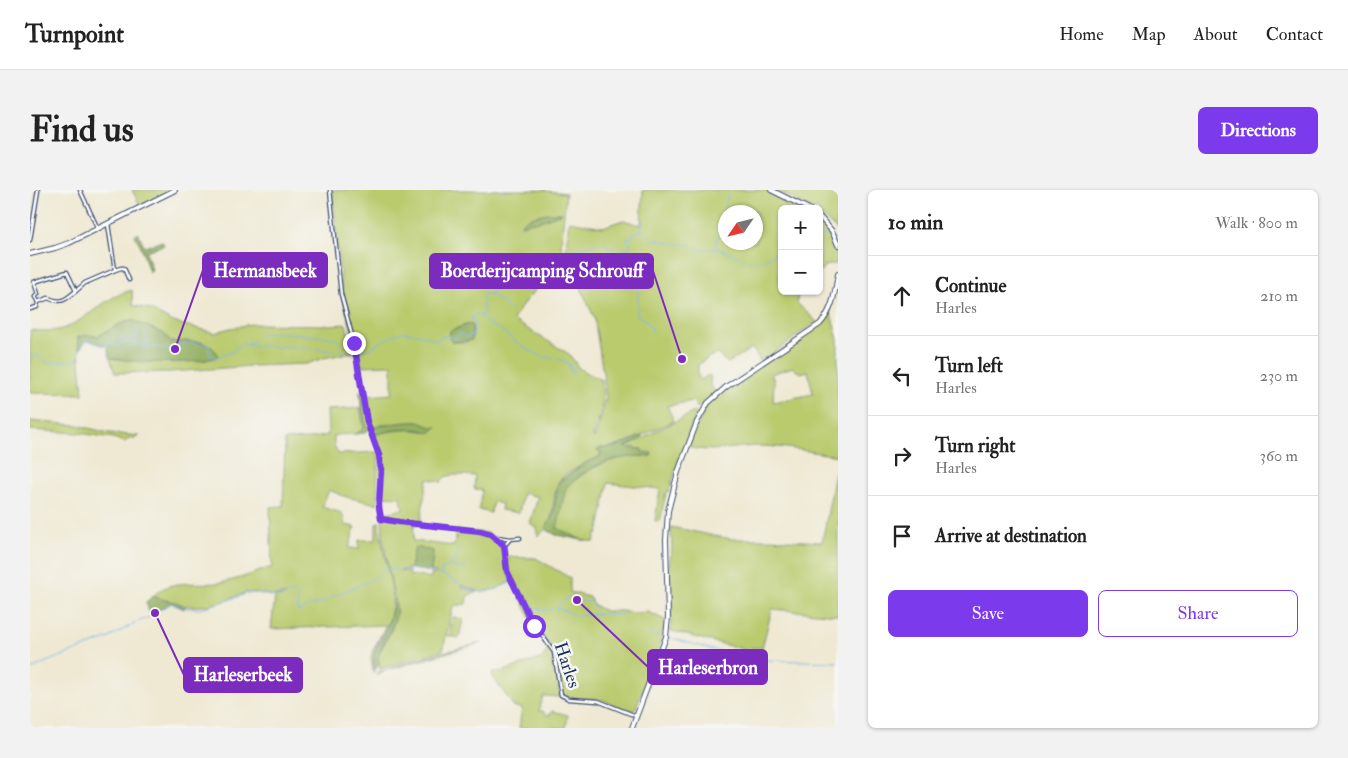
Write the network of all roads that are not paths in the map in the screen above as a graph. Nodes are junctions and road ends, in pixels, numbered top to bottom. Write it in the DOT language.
graph roads {
  1 [pos="38,190"];
  2 [pos="80,190"];
  3 [pos="175,190"];
  4 [pos="330,190"];
  5 [pos="771,190"];
  6 [pos="801,205"];
  7 [pos="823,220"];
  8 [pos="108,224"];
  9 [pos="98,229"];
  10 [pos="30,240"];
  11 [pos="838,245"];
  12 [pos="30,253"];
  13 [pos="115,270"];
  14 [pos="838,274"];
  15 [pos="129,280"];
  16 [pos="76,291"];
  17 [pos="38,302"];
  18 [pos="30,310"];
  19 [pos="496,537"];
  20 [pos="520,538"];
  21 [pos="510,539"];
  22 [pos="504,546"];
  23 [pos="636,716"];
  24 [pos="632,728"];
  1 -- 10 [label="street"];
  2 -- 9 [label="street"];
  3 -- 8 [label="street"];
  4 -- 19 [label="street"];
  5 -- 6 [label="street"];
  7 -- 11 [label="street"];
  8 -- 9 [label="street"];
  8 -- 13 [label="street"];
  9 -- 12 [label="street"];
  13 -- 15 [label="street"];
  13 -- 16 [label="street"];
  14 -- 23 [label="street"];
  16 -- 17 [label="street"];
  16 -- 17 [label="street"];
  17 -- 18 [label="street"];
  19 -- 21 [label="street"];
  19 -- 22 [label="street"];
  20 -- 21 [label="street"];
  21 -- 22 [label="street"];
  22 -- 23 [label="street, Harles"];
  23 -- 24 [label="street"];
}
